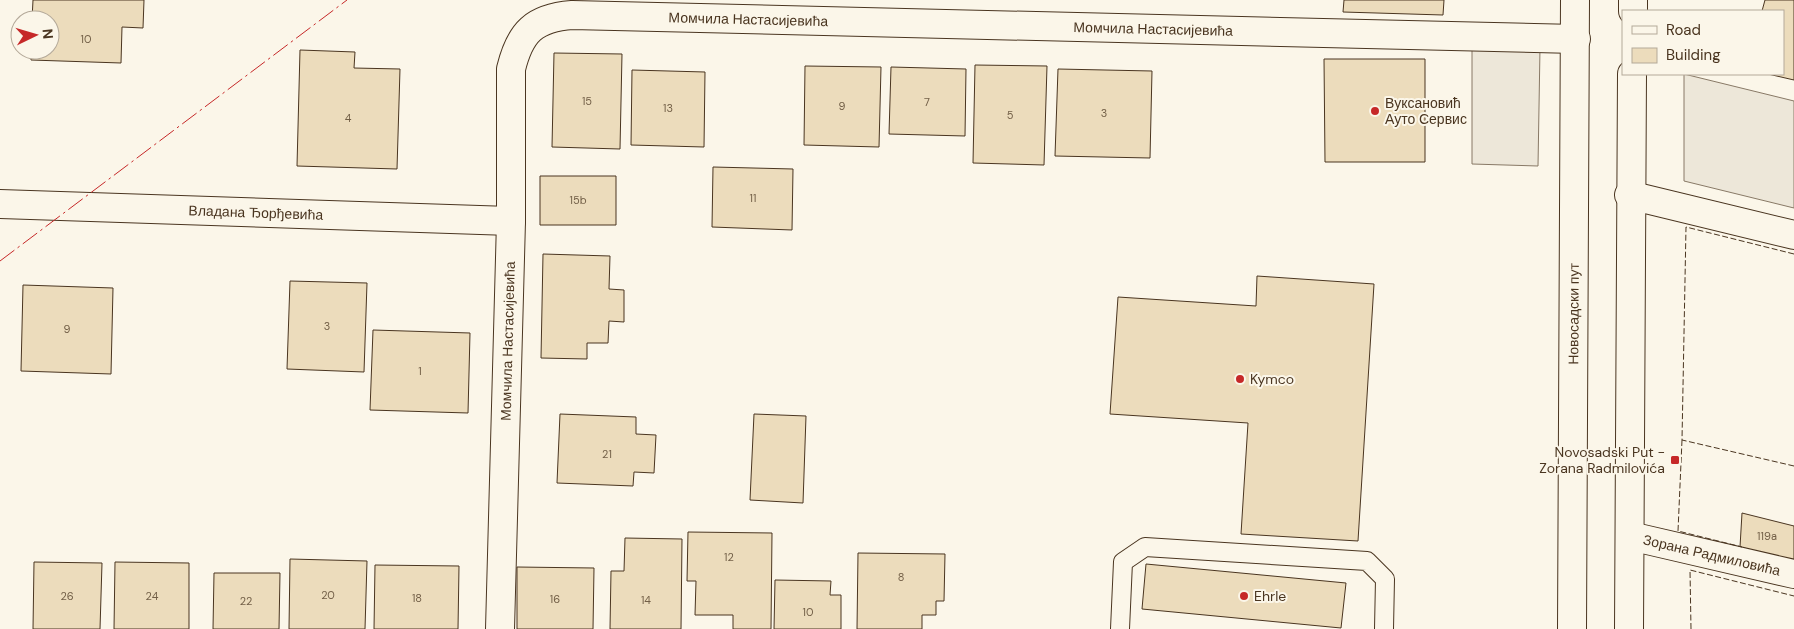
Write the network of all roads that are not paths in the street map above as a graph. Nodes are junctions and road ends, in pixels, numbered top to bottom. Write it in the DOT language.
graph roads {
  1 [pos="1576,0"];
  2 [pos="1576,39"];
  3 [pos="1632,75"];
  4 [pos="1629,195"];
  5 [pos="0,204"];
  6 [pos="511,221"];
  7 [pos="1794,235"];
  8 [pos="1630,536"];
  9 [pos="1794,574"];
  10 [pos="500,629"];
  11 [pos="1120,629"];
  12 [pos="1384,629"];
  13 [pos="1572,629"];
  14 [pos="1629,629"];
  1 -- 2 [label="street, Новосадски пут"];
  2 -- 6 [label="street, Момчила Настасијевића"];
  2 -- 13 [label="street, Новосадски пут"];
  3 -- 4 [label="street"];
  4 -- 7 [label="street"];
  4 -- 8 [label="street"];
  5 -- 6 [label="street, Владана Ђорђевића"];
  6 -- 10 [label="street, Момчила Настасијевића"];
  8 -- 9 [label="street, Зорана Радмиловића"];
  8 -- 14 [label="street"];
  11 -- 12 [label="lane"];
}
